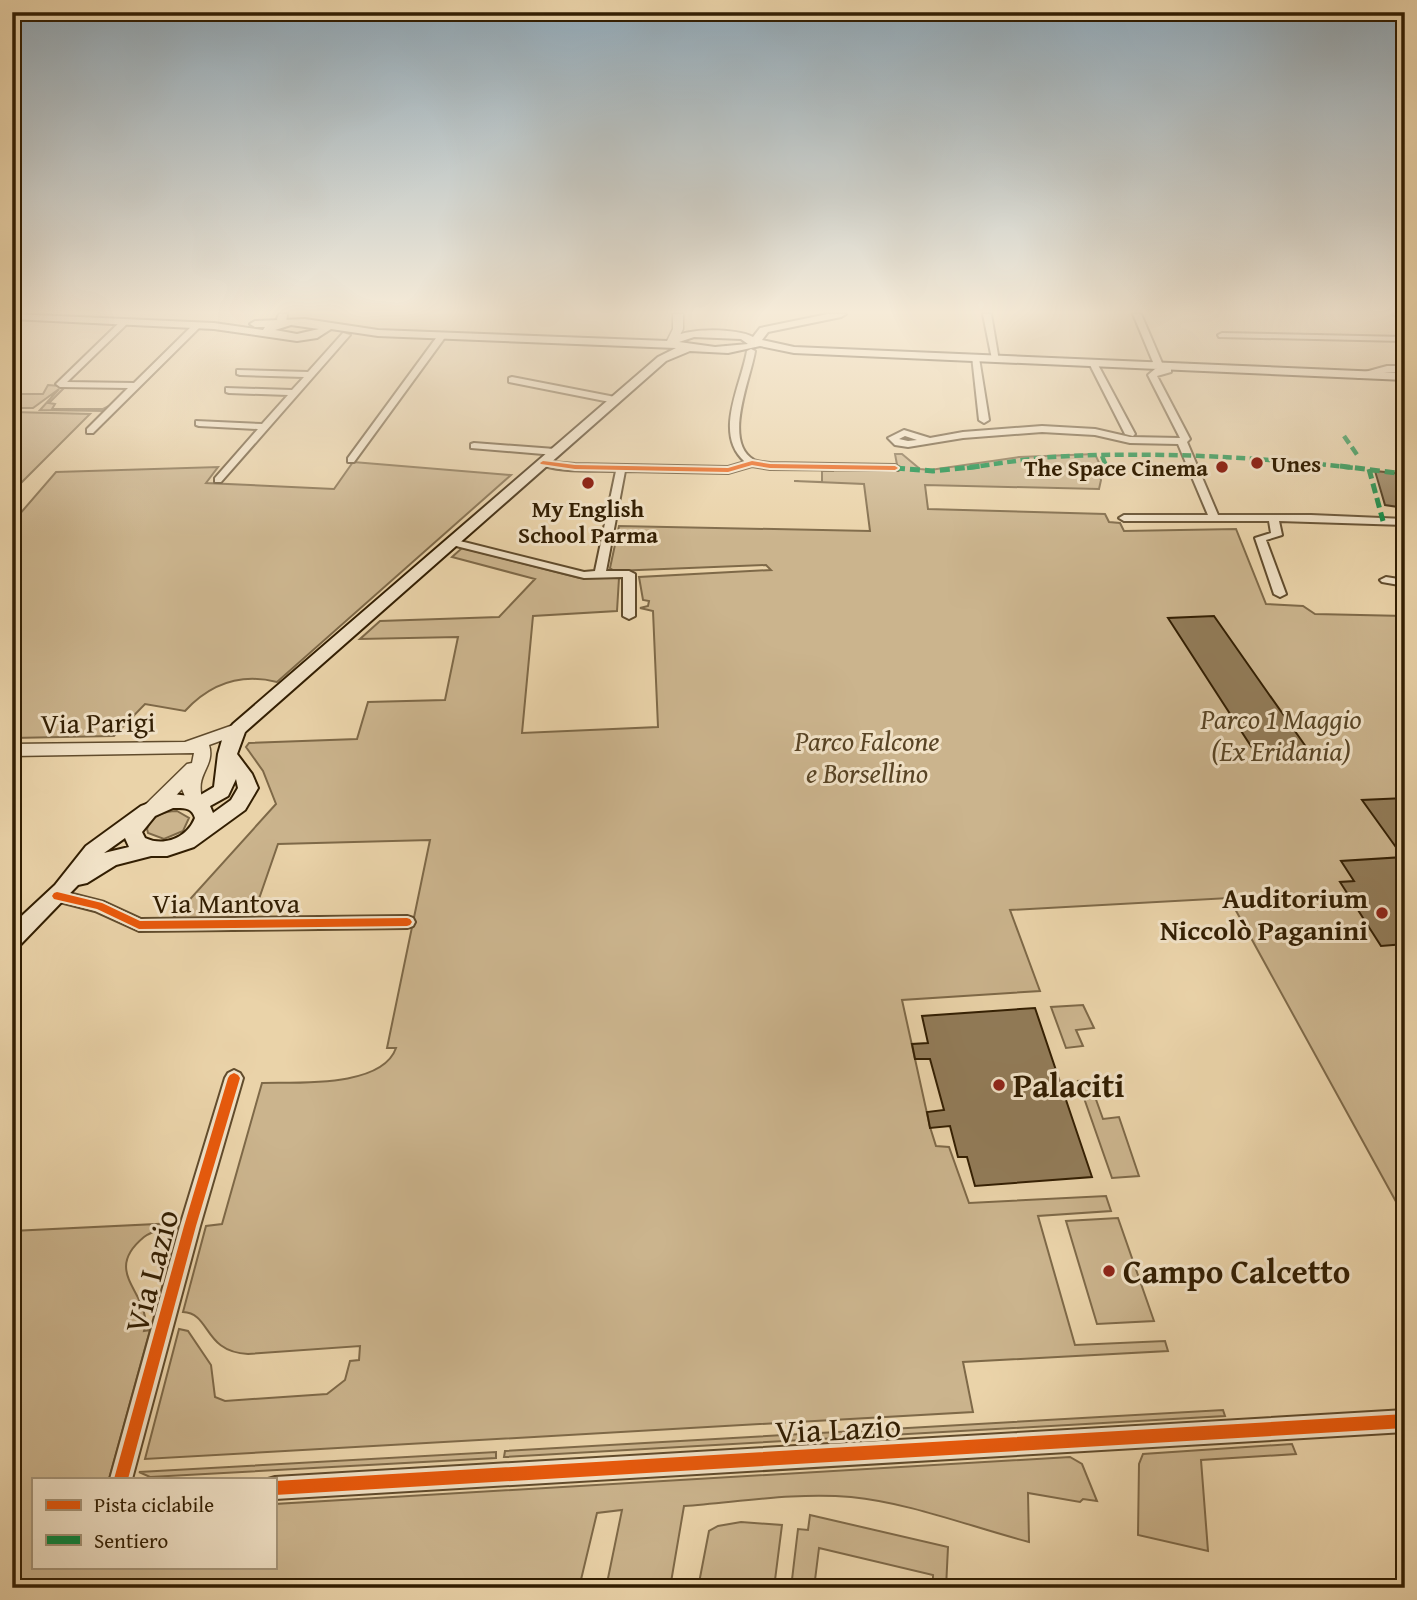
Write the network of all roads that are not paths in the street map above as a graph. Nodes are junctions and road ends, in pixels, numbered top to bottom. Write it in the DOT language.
graph roads {
  1 [pos="133,389"];
  2 [pos="298,389"];
  3 [pos="403,389"];
  4 [pos="557,389"];
  5 [pos="628,389"];
  6 [pos="741,389"];
  7 [pos="980,389"];
  8 [pos="1106,389"];
  9 [pos="1159,389"];
  10 [pos="229,390"];
  11 [pos="294,393"];
  12 [pos="615,400"];
  13 [pos="985,420"];
  14 [pos="199,423"];
  15 [pos="265,426"];
  16 [pos="90,431"];
  17 [pos="1130,434"];
  18 [pos="929,440"];
  19 [pos="1182,441"];
  20 [pos="474,446"];
  21 [pos="555,452"];
  22 [pos="351,460"];
  23 [pos="543,463"];
  24 [pos="752,463"];
  25 [pos="621,468"];
  26 [pos="895,468"];
  27 [pos="218,480"];
  28 [pos="1124,518"];
  29 [pos="1214,518"];
  30 [pos="1273,518"];
  31 [pos="1405,522"];
  32 [pos="452,541"];
  33 [pos="600,575"];
  34 [pos="1386,580"];
  35 [pos="1405,583"];
  36 [pos="1280,594"];
  37 [pos="629,616"];
  38 [pos="239,728"];
  39 [pos="186,747"];
  40 [pos="12,750"];
  41 [pos="227,754"];
  42 [pos="199,763"];
  43 [pos="196,804"];
  44 [pos="146,813"];
  45 [pos="195,835"];
  46 [pos="149,849"];
  47 [pos="60,893"];
  48 [pos="407,922"];
  49 [pos="12,939"];
  50 [pos="234,1078"];
  51 [pos="1405,1421"];
  52 [pos="121,1478"];
  53 [pos="276,1488"];
  1 -- 16 [label="street"];
  2 -- 11 [label="street"];
  3 -- 22 [label="street"];
  4 -- 12 [label="street"];
  5 -- 12 [label="main road, Via Mantova"];
  6 -- 24 [label="street"];
  7 -- 13 [label="street"];
  8 -- 17 [label="street"];
  9 -- 19 [label="street"];
  10 -- 11 [label="street"];
  11 -- 15 [label="street"];
  12 -- 21 [label="main road, Via Mantova"];
  14 -- 15 [label="street"];
  15 -- 27 [label="street"];
  18 -- 19 [label="street"];
  19 -- 29 [label="street"];
  20 -- 21 [label="street"];
  21 -- 23 [label="main road, Via Mantova"];
  23 -- 25 [label="street"];
  23 -- 32 [label="main road, Via Mantova"];
  24 -- 25 [label="street"];
  24 -- 26 [label="street"];
  25 -- 33 [label="street"];
  28 -- 29 [label="street"];
  29 -- 30 [label="street"];
  30 -- 31 [label="street"];
  30 -- 36 [label="street"];
  32 -- 33 [label="street"];
  32 -- 38 [label="main road, Via Mantova"];
  33 -- 37 [label="street"];
  34 -- 35 [label="street"];
  38 -- 39 [label="street, Via Parigi"];
  38 -- 41 [label="main road, Via Mantova"];
  39 -- 40 [label="street, Via Parigi"];
  39 -- 42 [label="street, Via Parigi"];
  41 -- 43 [label="main road, Via Mantova"];
  41 -- 45 [label="main road, Via Mantova"];
  42 -- 43 [label="street"];
  42 -- 44 [label="street"];
  43 -- 44 [label="main road, Via Mantova"];
  43 -- 45 [label="main road"];
  44 -- 46 [label="main road, Via Mantova"];
  44 -- 47 [label="main road, Via Mantova"];
  45 -- 46 [label="main road, Via Mantova"];
  46 -- 47 [label="main road, Via Mantova"];
  47 -- 48 [label="street, Via Mantova"];
  47 -- 49 [label="main road, Via Mantova"];
  50 -- 52 [label="street, Via Lazio"];
  51 -- 53 [label="street, Via Lazio"];
}
